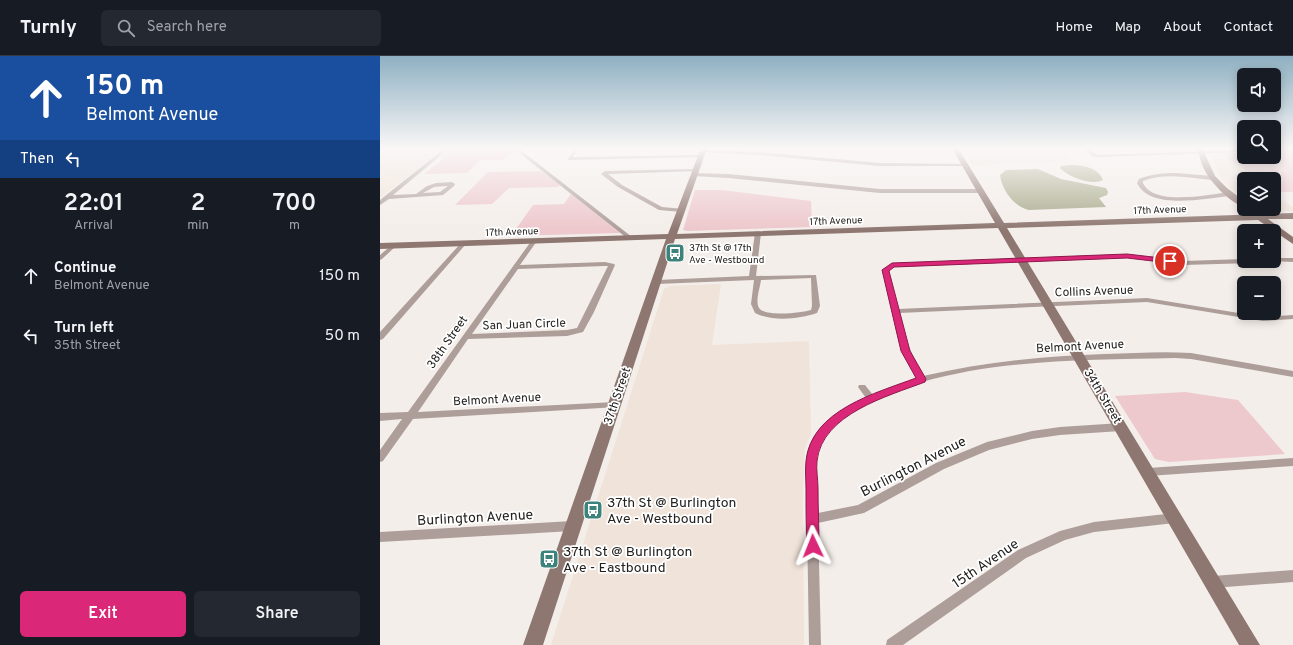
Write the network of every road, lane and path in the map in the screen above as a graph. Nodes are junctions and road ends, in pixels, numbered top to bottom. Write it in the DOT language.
graph roads {
  1 [pos="414,175"];
  2 [pos="550,175"];
  3 [pos="606,175"];
  4 [pos="695,175"];
  5 [pos="724,175"];
  6 [pos="971,175"];
  7 [pos="1211,175"];
  8 [pos="1213,178"];
  9 [pos="980,192"];
  10 [pos="1230,194"];
  11 [pos="417,196"];
  12 [pos="387,197"];
  13 [pos="1237,200"];
  14 [pos="380,203"];
  15 [pos="682,210"];
  16 [pos="1293,216"];
  17 [pos="1260,217"];
  18 [pos="1001,225"];
  19 [pos="758,233"];
  20 [pos="672,236"];
  21 [pos="630,238"];
  22 [pos="534,241"];
  23 [pos="1293,241"];
  24 [pos="464,243"];
  25 [pos="380,246"];
  26 [pos="393,246"];
  27 [pos="380,258"];
  28 [pos="1281,260"];
  29 [pos="1293,260"];
  30 [pos="1022,261"];
  31 [pos="1237,261"];
  32 [pos="515,267"];
  33 [pos="755,279"];
  34 [pos="657,282"];
  35 [pos="1048,304"];
  36 [pos="895,311"];
  37 [pos="1293,317"];
  38 [pos="380,337"];
  39 [pos="465,337"];
  40 [pos="1080,357"];
  41 [pos="1293,374"];
  42 [pos="921,379"];
  43 [pos="862,387"];
  44 [pos="871,398"];
  45 [pos="615,404"];
  46 [pos="410,415"];
  47 [pos="380,417"];
  48 [pos="1121,427"];
  49 [pos="380,458"];
  50 [pos="1293,462"];
  51 [pos="1148,472"];
  52 [pos="1176,518"];
  53 [pos="812,519"];
  54 [pos="572,526"];
  55 [pos="380,537"];
  56 [pos="1293,576"];
  57 [pos="1213,582"];
  58 [pos="533,645"];
  59 [pos="815,645"];
  60 [pos="892,645"];
  61 [pos="1250,645"];
  1 -- 12 [label="street"];
  2 -- 21 [label="street"];
  3 -- 15 [label="street"];
  4 -- 15 [label="main road, 37th Street"];
  5 -- 9 [label="street"];
  6 -- 9 [label="main road, 34th Street"];
  7 -- 8 [label="main road"];
  8 -- 10 [label="main road"];
  8 -- 10 [label="street"];
  9 -- 18 [label="main road, 34th Street"];
  10 -- 13 [label="main road"];
  11 -- 11 [label="street"];
  11 -- 12 [label="street"];
  12 -- 14 [label="street"];
  15 -- 20 [label="main road, 37th Street"];
  16 -- 17 [label="main road, 17th Avenue"];
  17 -- 18 [label="main road, 17th Avenue"];
  17 -- 23 [label="main road"];
  18 -- 19 [label="main road, 17th Avenue"];
  18 -- 30 [label="main road, 34th Street"];
  19 -- 20 [label="main road, 17th Avenue"];
  19 -- 33 [label="street"];
  20 -- 21 [label="main road, 17th Avenue"];
  20 -- 34 [label="main road, 37th Street"];
  21 -- 22 [label="main road, 17th Avenue"];
  22 -- 24 [label="main road, 17th Avenue"];
  22 -- 32 [label="street, 38th Street"];
  24 -- 26 [label="main road, 17th Avenue"];
  24 -- 38 [label="street"];
  25 -- 26 [label="main road, 17th Avenue"];
  26 -- 27 [label="street"];
  28 -- 29 [label="street"];
  30 -- 31 [label="street"];
  30 -- 35 [label="main road, 34th Street"];
  30 -- 36 [label="street"];
  32 -- 39 [label="street, 38th Street"];
  32 -- 39 [label="street, San Juan Circle"];
  33 -- 33 [label="street"];
  33 -- 34 [label="street"];
  34 -- 45 [label="main road, 37th Street"];
  35 -- 36 [label="street, Collins Avenue"];
  35 -- 37 [label="street, Collins Avenue"];
  35 -- 40 [label="main road, 34th Street"];
  36 -- 42 [label="street"];
  39 -- 46 [label="street, 38th Street"];
  40 -- 41 [label="street, Belmont Avenue"];
  40 -- 42 [label="street, Belmont Avenue"];
  40 -- 48 [label="main road, 34th Street"];
  42 -- 44 [label="street, Belmont Avenue"];
  43 -- 44 [label="street"];
  44 -- 53 [label="street, Belmont Avenue"];
  45 -- 46 [label="street, Belmont Avenue"];
  45 -- 54 [label="main road, 37th Street"];
  46 -- 47 [label="street, Belmont Avenue"];
  46 -- 49 [label="street, 38th Street"];
  48 -- 51 [label="main road, 34th Street"];
  48 -- 53 [label="street, Burlington Avenue"];
  50 -- 51 [label="street"];
  51 -- 52 [label="main road, 34th Street"];
  52 -- 57 [label="main road, 34th Street"];
  52 -- 60 [label="street, 15th Avenue"];
  53 -- 59 [label="street, Belmont Avenue"];
  54 -- 55 [label="street, Burlington Avenue"];
  54 -- 58 [label="main road, 37th Street"];
  56 -- 57 [label="street"];
  57 -- 61 [label="main road, 34th Street"];
}
